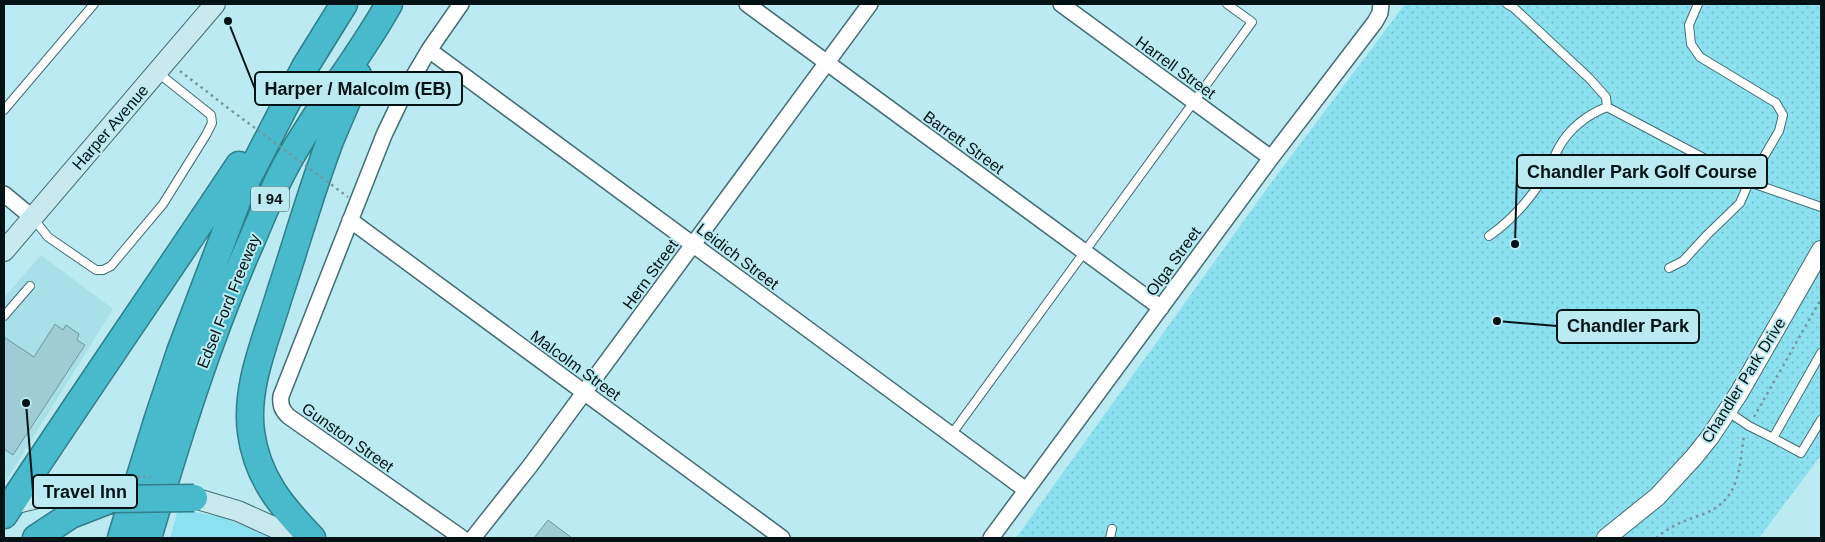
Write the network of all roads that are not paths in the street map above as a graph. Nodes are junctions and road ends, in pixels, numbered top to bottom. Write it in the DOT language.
graph roads {
  1 [pos="94,4"];
  2 [pos="215,4"];
  3 [pos="344,4"];
  4 [pos="461,4"];
  5 [pos="747,4"];
  6 [pos="870,4"];
  7 [pos="1061,4"];
  8 [pos="1227,4"];
  9 [pos="1381,4"];
  10 [pos="1507,4"];
  11 [pos="1698,4"];
  12 [pos="388,7"];
  13 [pos="429,50"];
  14 [pos="827,63"];
  15 [pos="162,66"];
  16 [pos="305,67"];
  17 [pos="1195,102"];
  18 [pos="1606,107"];
  19 [pos="4,110"];
  20 [pos="1271,158"];
  21 [pos="1749,182"];
  22 [pos="4,194"];
  23 [pos="1821,207"];
  24 [pos="33,218"];
  25 [pos="350,220"];
  26 [pos="1489,236"];
  27 [pos="6,244"];
  28 [pos="692,245"];
  29 [pos="1821,250"];
  30 [pos="1084,251"];
  31 [pos="1669,268"];
  32 [pos="30,286"];
  33 [pos="1160,308"];
  34 [pos="4,316"];
  35 [pos="1821,354"];
  36 [pos="584,392"];
  37 [pos="1727,411"];
  38 [pos="1821,420"];
  39 [pos="951,435"];
  40 [pos="1773,438"];
  41 [pos="1026,490"];
  42 [pos="112,496"];
  43 [pos="194,498"];
  44 [pos="6,509"];
  45 [pos="1112,529"];
  46 [pos="36,538"];
  47 [pos="121,538"];
  48 [pos="148,538"];
  49 [pos="298,538"];
  50 [pos="312,538"];
  51 [pos="462,538"];
  52 [pos="473,538"];
  53 [pos="782,538"];
  54 [pos="991,538"];
  55 [pos="1110,538"];
  56 [pos="1606,538"];
  1 -- 19 [label="lane"];
  2 -- 15 [label="main road, Harper Avenue"];
  3 -- 16 [label="highway, Edsel Ford Freeway / I 94"];
  4 -- 13 [label="street, Gunston Street"];
  5 -- 14 [label="street, Barrett Street"];
  6 -- 14 [label="street, Hern Street"];
  7 -- 17 [label="street, Harrell Street"];
  8 -- 17 [label="lane"];
  9 -- 20 [label="street, Olga Street"];
  10 -- 18 [label="lane"];
  11 -- 21 [label="lane"];
  12 -- 48 [label="highway, Edsel Ford Freeway / I 94"];
  12 -- 50 [label="highway"];
  13 -- 25 [label="street, Gunston Street"];
  13 -- 28 [label="street, Leidich Street"];
  14 -- 28 [label="street, Hern Street"];
  14 -- 30 [label="street, Barrett Street"];
  15 -- 24 [label="main road, Harper Avenue"];
  15 -- 24 [label="lane"];
  16 -- 44 [label="highway"];
  16 -- 47 [label="highway, Edsel Ford Freeway / I 94"];
  17 -- 20 [label="street, Harrell Street"];
  17 -- 30 [label="lane"];
  18 -- 21 [label="lane"];
  18 -- 26 [label="lane"];
  20 -- 33 [label="street, Olga Street"];
  21 -- 23 [label="lane"];
  21 -- 31 [label="lane"];
  22 -- 24 [label="street"];
  24 -- 27 [label="main road, Harper Avenue"];
  25 -- 36 [label="street, Malcolm Street"];
  25 -- 51 [label="street, Gunston Street"];
  28 -- 36 [label="street, Hern Street"];
  28 -- 39 [label="street, Leidich Street"];
  29 -- 37 [label="street, Chandler Park Drive"];
  30 -- 33 [label="street, Barrett Street"];
  30 -- 39 [label="lane"];
  32 -- 34 [label="lane"];
  33 -- 41 [label="street, Olga Street"];
  35 -- 40 [label="lane"];
  36 -- 52 [label="street, Hern Street"];
  36 -- 53 [label="street, Malcolm Street"];
  37 -- 40 [label="lane"];
  37 -- 56 [label="street, Chandler Park Drive"];
  38 -- 40 [label="lane"];
  39 -- 41 [label="street, Leidich Street"];
  41 -- 54 [label="street, Olga Street"];
  42 -- 43 [label="highway, bridge"];
  42 -- 44 [label="main road"];
  42 -- 46 [label="highway"];
  43 -- 49 [label="main road"];
  45 -- 55 [label="lane"];
}
